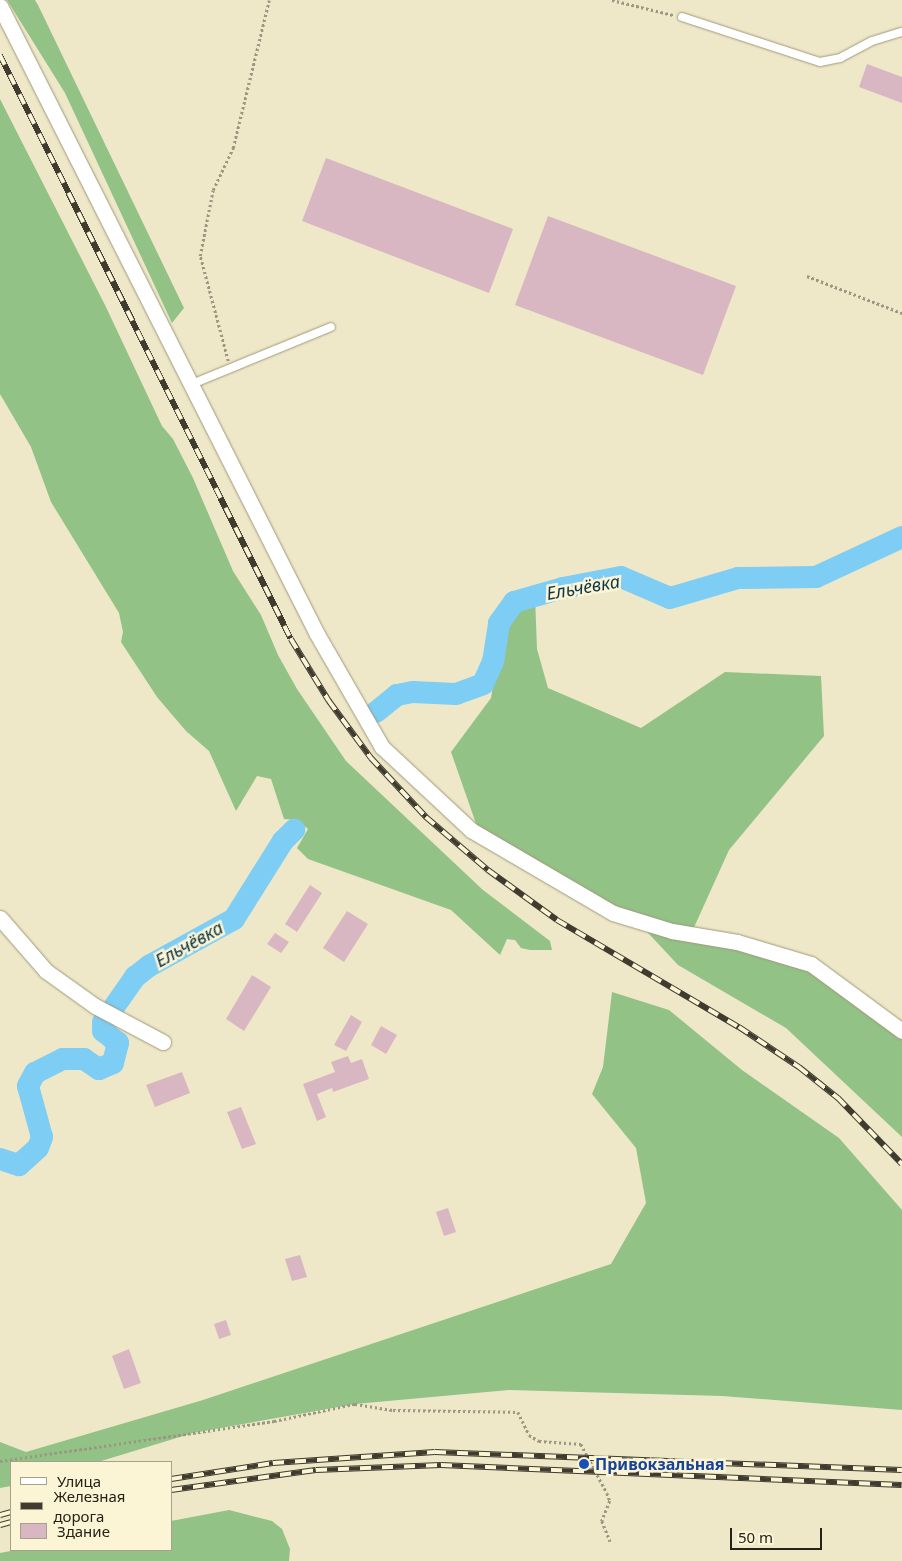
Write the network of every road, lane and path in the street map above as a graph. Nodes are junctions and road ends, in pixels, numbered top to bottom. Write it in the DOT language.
graph roads {
  1 [pos="270,0"];
  2 [pos="612,0"];
  3 [pos="0,6"];
  4 [pos="682,17"];
  5 [pos="902,32"];
  6 [pos="806,276"];
  7 [pos="902,313"];
  8 [pos="331,327"];
  9 [pos="230,367"];
  10 [pos="192,384"];
  11 [pos="0,918"];
  12 [pos="902,1031"];
  13 [pos="163,1042"];
  14 [pos="0,1461"];
  15 [pos="610,1541"];
  1 -- 9 [label="path"];
  2 -- 4 [label="path"];
  3 -- 10 [label="street"];
  4 -- 5 [label="lane"];
  6 -- 7 [label="path"];
  8 -- 9 [label="lane"];
  9 -- 10 [label="lane"];
  10 -- 12 [label="street"];
  11 -- 13 [label="street"];
  14 -- 15 [label="path"];
}
